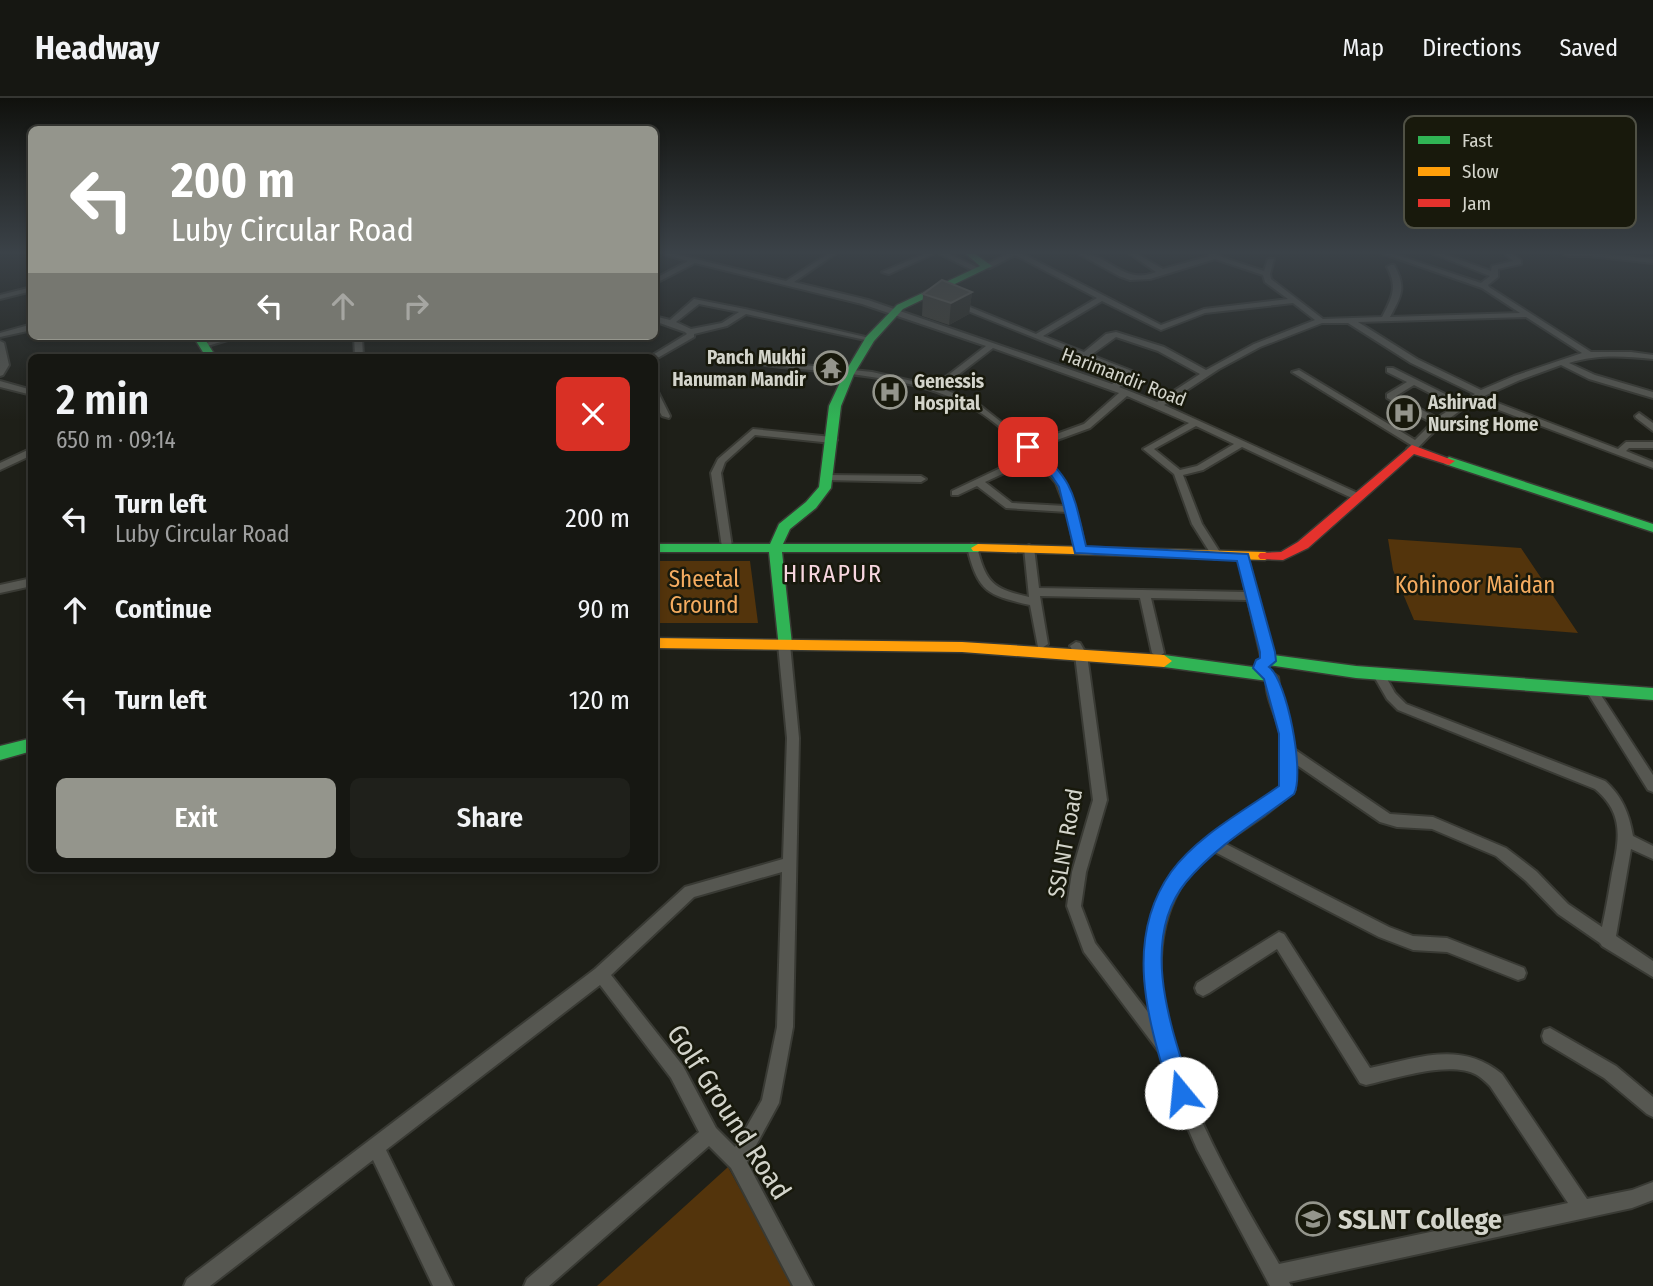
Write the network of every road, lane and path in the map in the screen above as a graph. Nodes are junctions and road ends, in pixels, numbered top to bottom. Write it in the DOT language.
graph roads {
  1 [pos="687,309"];
  2 [pos="738,309"];
  3 [pos="884,309"];
  4 [pos="902,309"];
  5 [pos="968,309"];
  6 [pos="1082,309"];
  7 [pos="1122,309"];
  8 [pos="1218,309"];
  9 [pos="1305,309"];
  10 [pos="1389,309"];
  11 [pos="1519,309"];
  12 [pos="745,311"];
  13 [pos="894,313"];
  14 [pos="1527,315"];
  15 [pos="658,319"];
  16 [pos="1349,320"];
  17 [pos="1384,320"];
  18 [pos="1321,321"];
  19 [pos="671,323"];
  20 [pos="28,328"];
  21 [pos="691,332"];
  22 [pos="0,335"];
  23 [pos="1036,337"];
  24 [pos="224,340"];
  25 [pos="870,340"];
  26 [pos="0,343"];
  27 [pos="992,345"];
  28 [pos="205,346"];
  29 [pos="1589,354"];
  30 [pos="1086,355"];
  31 [pos="658,356"];
  32 [pos="1653,357"];
  33 [pos="1561,362"];
  34 [pos="765,363"];
  35 [pos="1390,370"];
  36 [pos="1296,372"];
  37 [pos="0,373"];
  38 [pos="849,374"];
  39 [pos="1206,374"];
  40 [pos="1413,382"];
  41 [pos="0,384"];
  42 [pos="1114,387"];
  43 [pos="934,389"];
  44 [pos="1126,392"];
  45 [pos="28,393"];
  46 [pos="1653,395"];
  47 [pos="1479,396"];
  48 [pos="658,400"];
  49 [pos="1158,405"];
  50 [pos="1463,406"];
  51 [pos="666,416"];
  52 [pos="1639,416"];
  53 [pos="1197,422"];
  54 [pos="1437,422"];
  55 [pos="1653,428"];
  56 [pos="832,440"];
  57 [pos="1242,443"];
  58 [pos="1653,445"];
  59 [pos="1414,447"];
  60 [pos="1033,451"];
  61 [pos="28,453"];
  62 [pos="1620,453"];
  63 [pos="1653,465"];
  64 [pos="0,467"];
  65 [pos="1178,473"];
  66 [pos="828,478"];
  67 [pos="921,479"];
  68 [pos="978,482"];
  69 [pos="954,493"];
  70 [pos="1358,497"];
  71 [pos="1072,509"];
  72 [pos="1653,528"];
  73 [pos="727,547"];
  74 [pos="775,547"];
  75 [pos="972,547"];
  76 [pos="658,548"];
  77 [pos="1029,548"];
  78 [pos="1080,550"];
  79 [pos="1219,557"];
  80 [pos="1243,557"];
  81 [pos="28,583"];
  82 [pos="0,589"];
  83 [pos="1145,594"];
  84 [pos="1253,596"];
  85 [pos="1034,597"];
  86 [pos="658,635"];
  87 [pos="784,640"];
  88 [pos="658,643"];
  89 [pos="1042,644"];
  90 [pos="1079,651"];
  91 [pos="1158,653"];
  92 [pos="1271,669"];
  93 [pos="1378,673"];
  94 [pos="1591,689"];
  95 [pos="1653,694"];
  96 [pos="28,745"];
  97 [pos="1288,752"];
  98 [pos="0,753"];
  99 [pos="28,753"];
  100 [pos="0,761"];
  101 [pos="1653,786"];
  102 [pos="1626,839"];
  103 [pos="1213,844"];
  104 [pos="1653,853"];
  105 [pos="788,864"];
  106 [pos="1607,941"];
  107 [pos="1653,970"];
  108 [pos="1518,973"];
  109 [pos="601,974"];
  110 [pos="1203,988"];
  111 [pos="1550,1036"];
  112 [pos="1169,1052"];
  113 [pos="1653,1108"];
  114 [pos="710,1134"];
  115 [pos="376,1147"];
  116 [pos="737,1162"];
  117 [pos="1653,1191"];
  118 [pos="1583,1209"];
  119 [pos="1278,1281"];
  120 [pos="194,1286"];
  121 [pos="443,1286"];
  122 [pos="534,1286"];
  123 [pos="803,1286"];
  1 -- 19 [label="street"];
  2 -- 12 [label="street"];
  3 -- 13 [label="street, Harimandir Road"];
  4 -- 13 [label="main road"];
  5 -- 23 [label="street"];
  6 -- 23 [label="street"];
  7 -- 8 [label="street"];
  9 -- 18 [label="street"];
  10 -- 17 [label="street"];
  11 -- 14 [label="street"];
  12 -- 21 [label="street"];
  12 -- 25 [label="street"];
  13 -- 25 [label="main road"];
  13 -- 27 [label="street, Harimandir Road"];
  14 -- 17 [label="street"];
  14 -- 29 [label="street"];
  15 -- 19 [label="street"];
  16 -- 17 [label="street"];
  16 -- 18 [label="street"];
  16 -- 47 [label="street"];
  18 -- 39 [label="street"];
  19 -- 21 [label="street"];
  20 -- 22 [label="street"];
  21 -- 31 [label="street"];
  23 -- 30 [label="street"];
  24 -- 28 [label="street"];
  25 -- 38 [label="main road"];
  26 -- 37 [label="street"];
  27 -- 42 [label="street, Harimandir Road"];
  27 -- 43 [label="street"];
  29 -- 32 [label="street"];
  29 -- 33 [label="street"];
  30 -- 39 [label="street"];
  30 -- 42 [label="street"];
  33 -- 46 [label="street"];
  33 -- 47 [label="street"];
  34 -- 38 [label="street"];
  35 -- 40 [label="street"];
  36 -- 59 [label="street"];
  38 -- 43 [label="street"];
  38 -- 56 [label="main road"];
  39 -- 49 [label="street"];
  40 -- 50 [label="street"];
  40 -- 54 [label="street"];
  41 -- 45 [label="street"];
  42 -- 44 [label="street, Harimandir Road"];
  43 -- 60 [label="street"];
  44 -- 49 [label="street, Harimandir Road"];
  44 -- 60 [label="street"];
  47 -- 50 [label="street"];
  47 -- 62 [label="street"];
  48 -- 51 [label="street"];
  49 -- 53 [label="street, Harimandir Road"];
  50 -- 54 [label="street"];
  52 -- 55 [label="street"];
  53 -- 57 [label="street, Harimandir Road"];
  53 -- 65 [label="street"];
  54 -- 59 [label="street"];
  56 -- 66 [label="main road"];
  56 -- 73 [label="street"];
  57 -- 65 [label="street"];
  57 -- 70 [label="street, Harimandir Road"];
  58 -- 62 [label="street"];
  59 -- 70 [label="main road"];
  59 -- 72 [label="main road"];
  60 -- 68 [label="street"];
  60 -- 71 [label="street"];
  61 -- 64 [label="street"];
  62 -- 63 [label="street"];
  65 -- 79 [label="street"];
  66 -- 67 [label="street"];
  66 -- 74 [label="main road"];
  68 -- 69 [label="street"];
  68 -- 71 [label="street"];
  70 -- 80 [label="main road"];
  71 -- 78 [label="street"];
  73 -- 74 [label="main road"];
  73 -- 76 [label="main road"];
  74 -- 75 [label="main road"];
  74 -- 87 [label="main road"];
  75 -- 77 [label="main road"];
  75 -- 85 [label="street"];
  77 -- 78 [label="main road"];
  77 -- 85 [label="street"];
  78 -- 79 [label="main road"];
  79 -- 80 [label="main road"];
  80 -- 84 [label="street"];
  81 -- 82 [label="street"];
  83 -- 84 [label="street"];
  83 -- 85 [label="street"];
  83 -- 91 [label="street"];
  84 -- 92 [label="street"];
  85 -- 89 [label="street"];
  86 -- 87 [label="main road"];
  87 -- 88 [label="main road"];
  87 -- 89 [label="main road"];
  87 -- 90 [label="main road"];
  87 -- 105 [label="street"];
  89 -- 90 [label="main road"];
  90 -- 91 [label="main road"];
  90 -- 92 [label="main road"];
  90 -- 112 [label="street, SSLNT Road"];
  91 -- 92 [label="main road"];
  92 -- 93 [label="main road"];
  92 -- 97 [label="street"];
  93 -- 94 [label="main road"];
  93 -- 102 [label="street"];
  94 -- 95 [label="main road"];
  94 -- 101 [label="street"];
  96 -- 98 [label="main road"];
  97 -- 103 [label="street"];
  97 -- 106 [label="street"];
  99 -- 100 [label="main road"];
  102 -- 104 [label="street"];
  102 -- 106 [label="street"];
  103 -- 108 [label="street"];
  103 -- 112 [label="street"];
  105 -- 109 [label="street"];
  105 -- 116 [label="street"];
  106 -- 107 [label="street"];
  109 -- 114 [label="street, Golf Ground Road"];
  109 -- 115 [label="street"];
  110 -- 118 [label="street"];
  111 -- 113 [label="street"];
  112 -- 119 [label="street"];
  114 -- 116 [label="street, Golf Ground Road"];
  114 -- 122 [label="street"];
  115 -- 120 [label="street"];
  115 -- 121 [label="street"];
  116 -- 123 [label="street, Golf Ground Road"];
  117 -- 118 [label="street"];
  118 -- 119 [label="street"];
}
